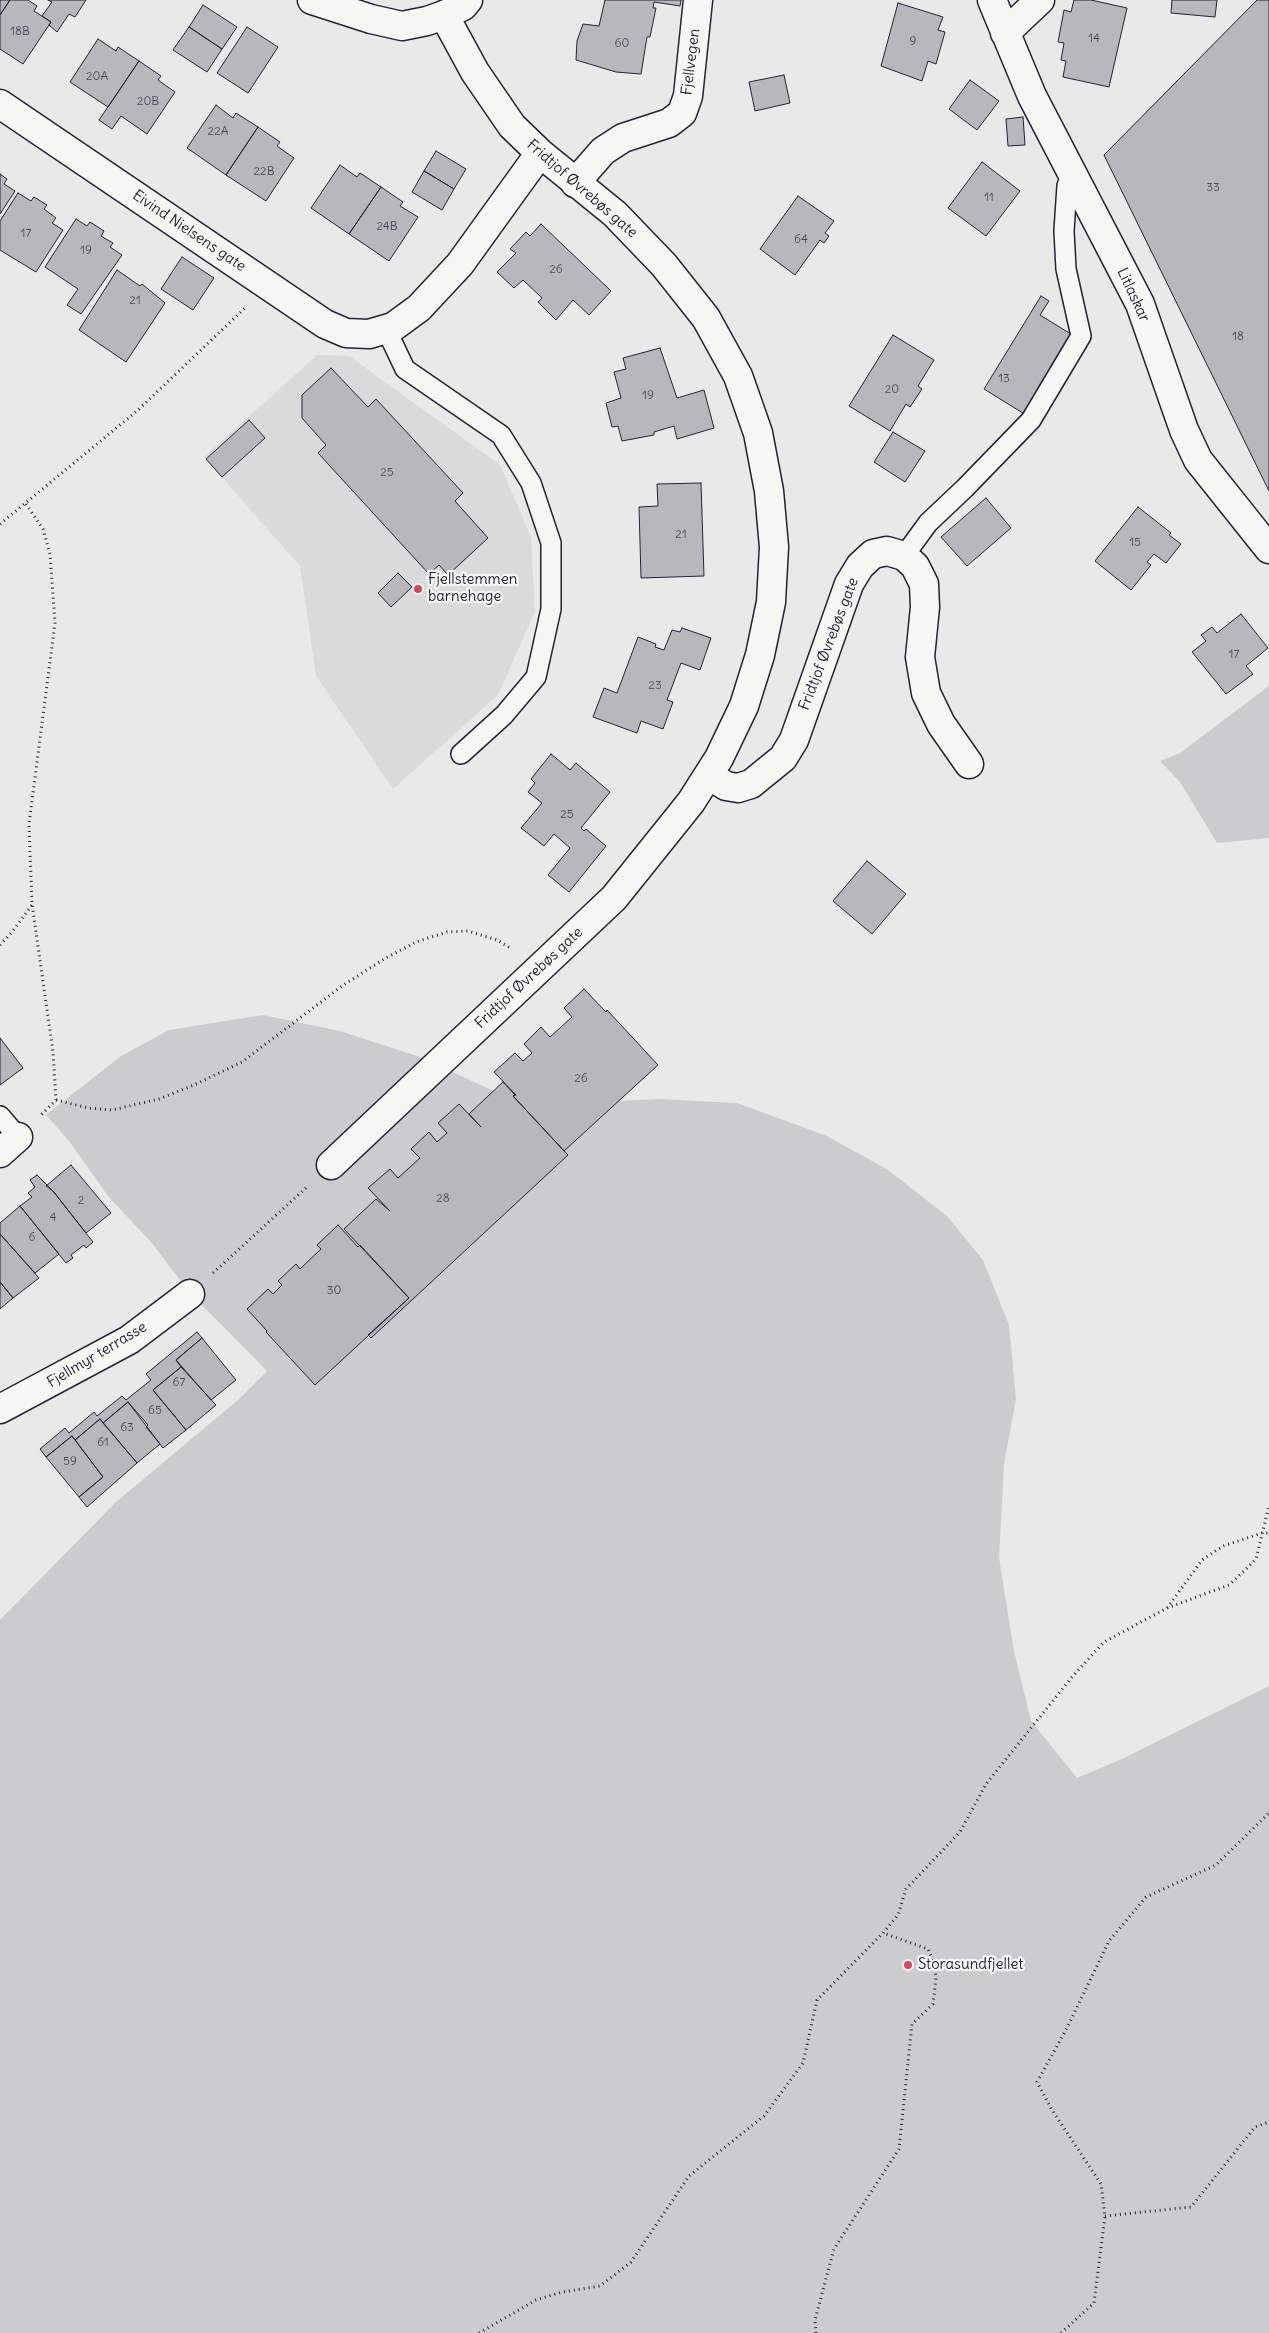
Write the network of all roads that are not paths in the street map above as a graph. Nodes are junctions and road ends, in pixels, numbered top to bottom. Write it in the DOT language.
graph roads {
  1 [pos="312,0"];
  2 [pos="468,0"];
  3 [pos="698,0"];
  4 [pos="992,0"];
  5 [pos="1040,0"];
  6 [pos="444,15"];
  7 [pos="1005,33"];
  8 [pos="0,104"];
  9 [pos="540,153"];
  10 [pos="1072,173"];
  11 [pos="575,183"];
  12 [pos="386,329"];
  13 [pos="1269,549"];
  14 [pos="904,556"];
  15 [pos="461,754"];
  16 [pos="969,764"];
  17 [pos="709,775"];
  18 [pos="0,1116"];
  19 [pos="9,1145"];
  20 [pos="331,1165"];
  21 [pos="190,1294"];
  22 [pos="0,1410"];
  1 -- 6 [label="street"];
  2 -- 6 [label="street"];
  3 -- 11 [label="street, Fjellvegen"];
  4 -- 7 [label="street, Litlaskar"];
  5 -- 7 [label="street"];
  6 -- 9 [label="street, Fridtjof Øvrebøs gate"];
  7 -- 10 [label="street, Litlaskar"];
  8 -- 12 [label="street, Eivind Nielsens gate"];
  9 -- 11 [label="street, Fridtjof Øvrebøs gate"];
  9 -- 12 [label="street, Eivind Nielsens gate"];
  10 -- 13 [label="street, Litlaskar"];
  10 -- 14 [label="lane"];
  11 -- 17 [label="street, Fridtjof Øvrebøs gate"];
  12 -- 15 [label="lane"];
  14 -- 16 [label="street"];
  14 -- 17 [label="street, Fridtjof Øvrebøs gate"];
  17 -- 20 [label="street, Fridtjof Øvrebøs gate"];
  18 -- 19 [label="lane"];
  21 -- 22 [label="street, Fjellmyr terrasse"];
}
